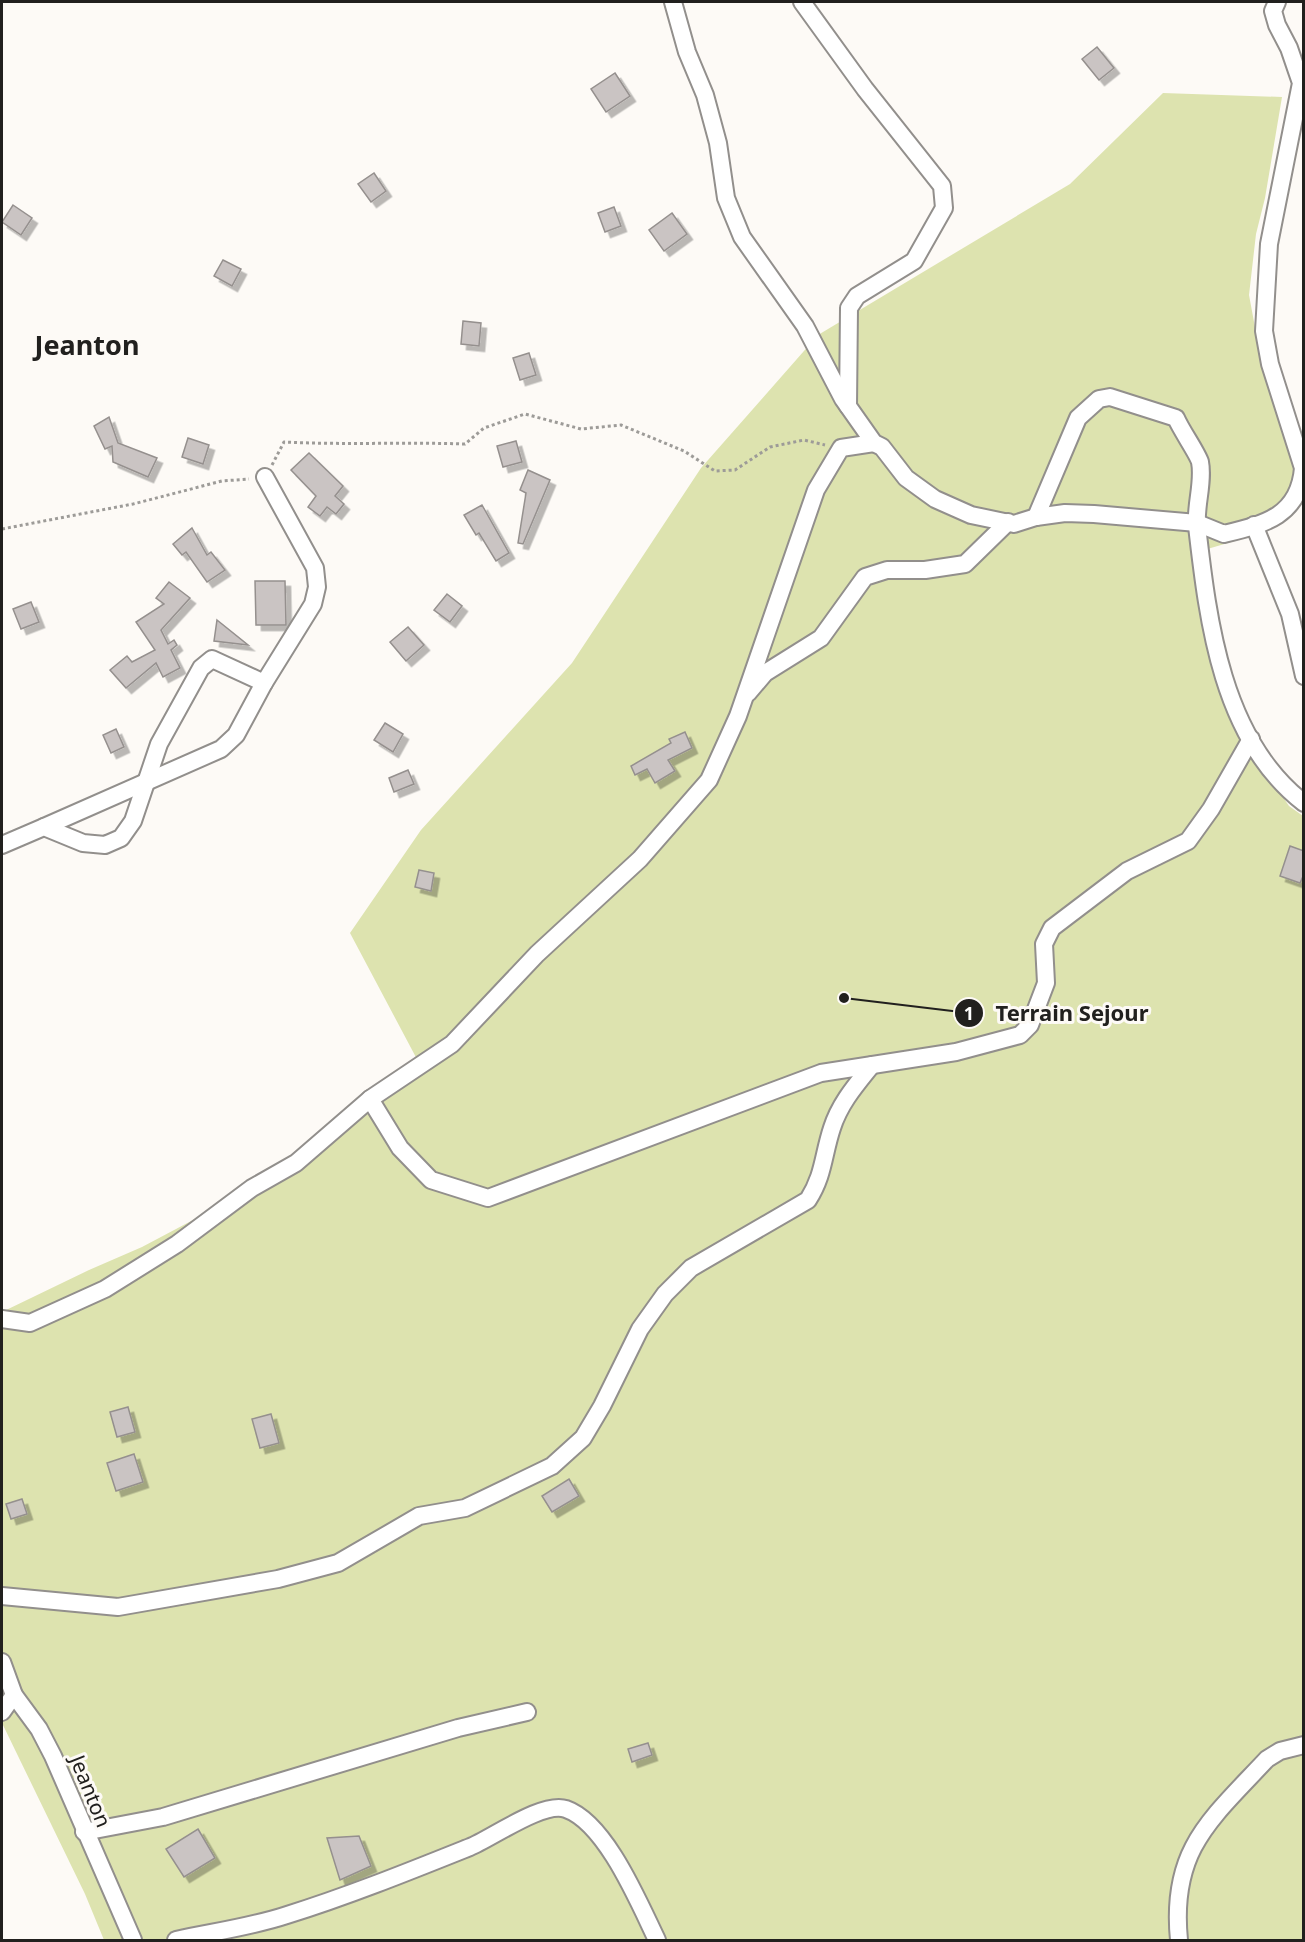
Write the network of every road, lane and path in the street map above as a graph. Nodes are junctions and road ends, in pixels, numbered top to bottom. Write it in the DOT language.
graph roads {
  1 [pos="673,2"];
  2 [pos="802,2"];
  3 [pos="1277,2"];
  4 [pos="848,406"];
  5 [pos="874,443"];
  6 [pos="841,448"];
  7 [pos="265,477"];
  8 [pos="1036,517"];
  9 [pos="1008,522"];
  10 [pos="1197,523"];
  11 [pos="1254,525"];
  12 [pos="2,529"];
  13 [pos="1304,675"];
  14 [pos="264,683"];
  15 [pos="744,696"];
  16 [pos="1251,739"];
  17 [pos="144,784"];
  18 [pos="1304,803"];
  19 [pos="44,827"];
  20 [pos="2,845"];
  21 [pos="872,1065"];
  22 [pos="370,1099"];
  23 [pos="2,1319"];
  24 [pos="2,1596"];
  25 [pos="2,1662"];
  26 [pos="14,1695"];
  27 [pos="2,1712"];
  28 [pos="527,1712"];
  29 [pos="1304,1745"];
  30 [pos="84,1832"];
  31 [pos="133,1941"];
  32 [pos="176,1941"];
  33 [pos="657,1941"];
  34 [pos="1179,1941"];
  1 -- 4 [label="street"];
  2 -- 4 [label="street"];
  3 -- 11 [label="street"];
  4 -- 5 [label="street"];
  5 -- 6 [label="street"];
  5 -- 9 [label="street"];
  6 -- 7 [label="path"];
  6 -- 15 [label="street"];
  7 -- 12 [label="path"];
  7 -- 14 [label="street"];
  8 -- 9 [label="street"];
  8 -- 10 [label="street"];
  8 -- 10 [label="street"];
  9 -- 15 [label="street"];
  10 -- 11 [label="street"];
  10 -- 16 [label="street"];
  11 -- 13 [label="street"];
  14 -- 17 [label="street"];
  14 -- 17 [label="street"];
  15 -- 22 [label="street"];
  16 -- 18 [label="street"];
  16 -- 21 [label="street"];
  17 -- 19 [label="street"];
  17 -- 19 [label="street"];
  19 -- 20 [label="street"];
  21 -- 22 [label="street"];
  21 -- 24 [label="street"];
  22 -- 23 [label="street"];
  25 -- 26 [label="street, Jeanton"];
  26 -- 27 [label="street"];
  26 -- 30 [label="street, Jeanton"];
  28 -- 30 [label="street"];
  29 -- 34 [label="street"];
  30 -- 31 [label="street, Jeanton"];
  32 -- 33 [label="street"];
}
